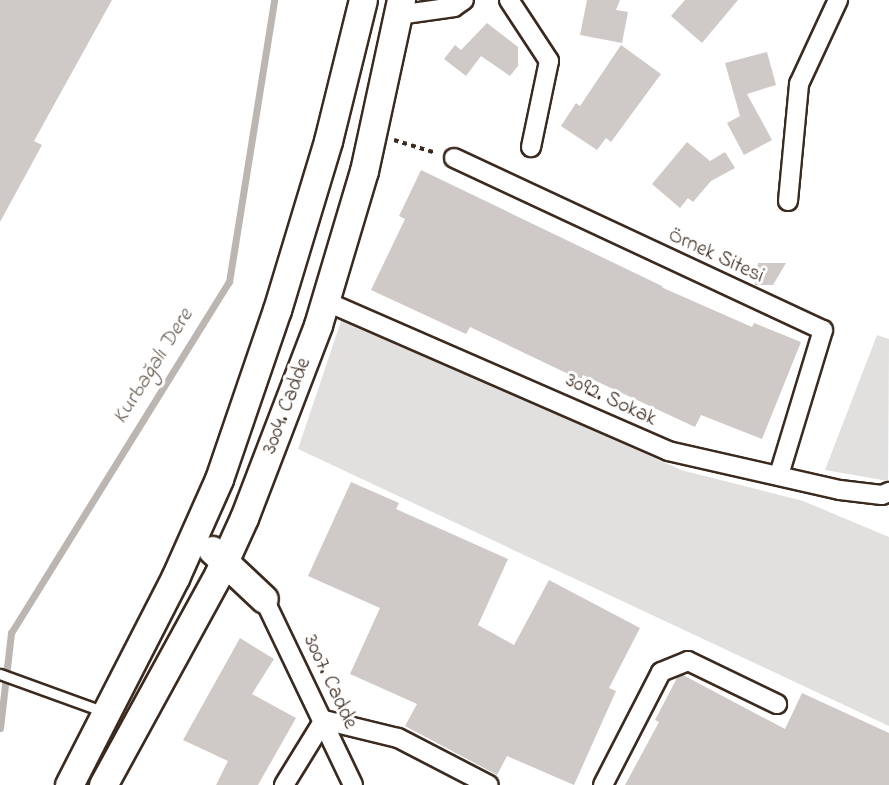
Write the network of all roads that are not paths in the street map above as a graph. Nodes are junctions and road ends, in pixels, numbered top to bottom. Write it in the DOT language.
graph roads {
  1 [pos="363,0"];
  2 [pos="464,0"];
  3 [pos="509,0"];
  4 [pos="838,0"];
  5 [pos="399,7"];
  6 [pos="531,147"];
  7 [pos="454,158"];
  8 [pos="788,201"];
  9 [pos="325,301"];
  10 [pos="779,475"];
  11 [pos="887,497"];
  12 [pos="244,518"];
  13 [pos="215,546"];
  14 [pos="264,599"];
  15 [pos="188,628"];
  16 [pos="0,674"];
  17 [pos="777,704"];
  18 [pos="105,712"];
  19 [pos="324,720"];
  20 [pos="69,785"];
  21 [pos="103,785"];
  22 [pos="284,785"];
  23 [pos="353,785"];
  24 [pos="489,785"];
  25 [pos="603,785"];
  1 -- 13 [label="main road, 3004. Cadde"];
  2 -- 5 [label="street"];
  3 -- 6 [label="street"];
  4 -- 8 [label="street"];
  5 -- 9 [label="main road, 3004. Cadde"];
  7 -- 10 [label="street, Örnek Sitesi"];
  9 -- 10 [label="street, 3092. Sokak"];
  9 -- 12 [label="main road, 3004. Cadde"];
  10 -- 11 [label="street, 3092. Sokak"];
  12 -- 13 [label="main road, 3004. Cadde"];
  12 -- 13 [label="main road"];
  12 -- 14 [label="main road"];
  13 -- 14 [label="main road"];
  13 -- 15 [label="main road, 3004. Cadde"];
  13 -- 18 [label="main road, 3004. Cadde"];
  14 -- 15 [label="main road"];
  14 -- 19 [label="street, 3007. Cadde"];
  15 -- 21 [label="main road, 3004. Cadde"];
  16 -- 18 [label="lane"];
  17 -- 25 [label="street"];
  18 -- 20 [label="main road, 3004. Cadde"];
  19 -- 22 [label="street"];
  19 -- 23 [label="street, 3007. Cadde"];
  19 -- 24 [label="street"];
}
